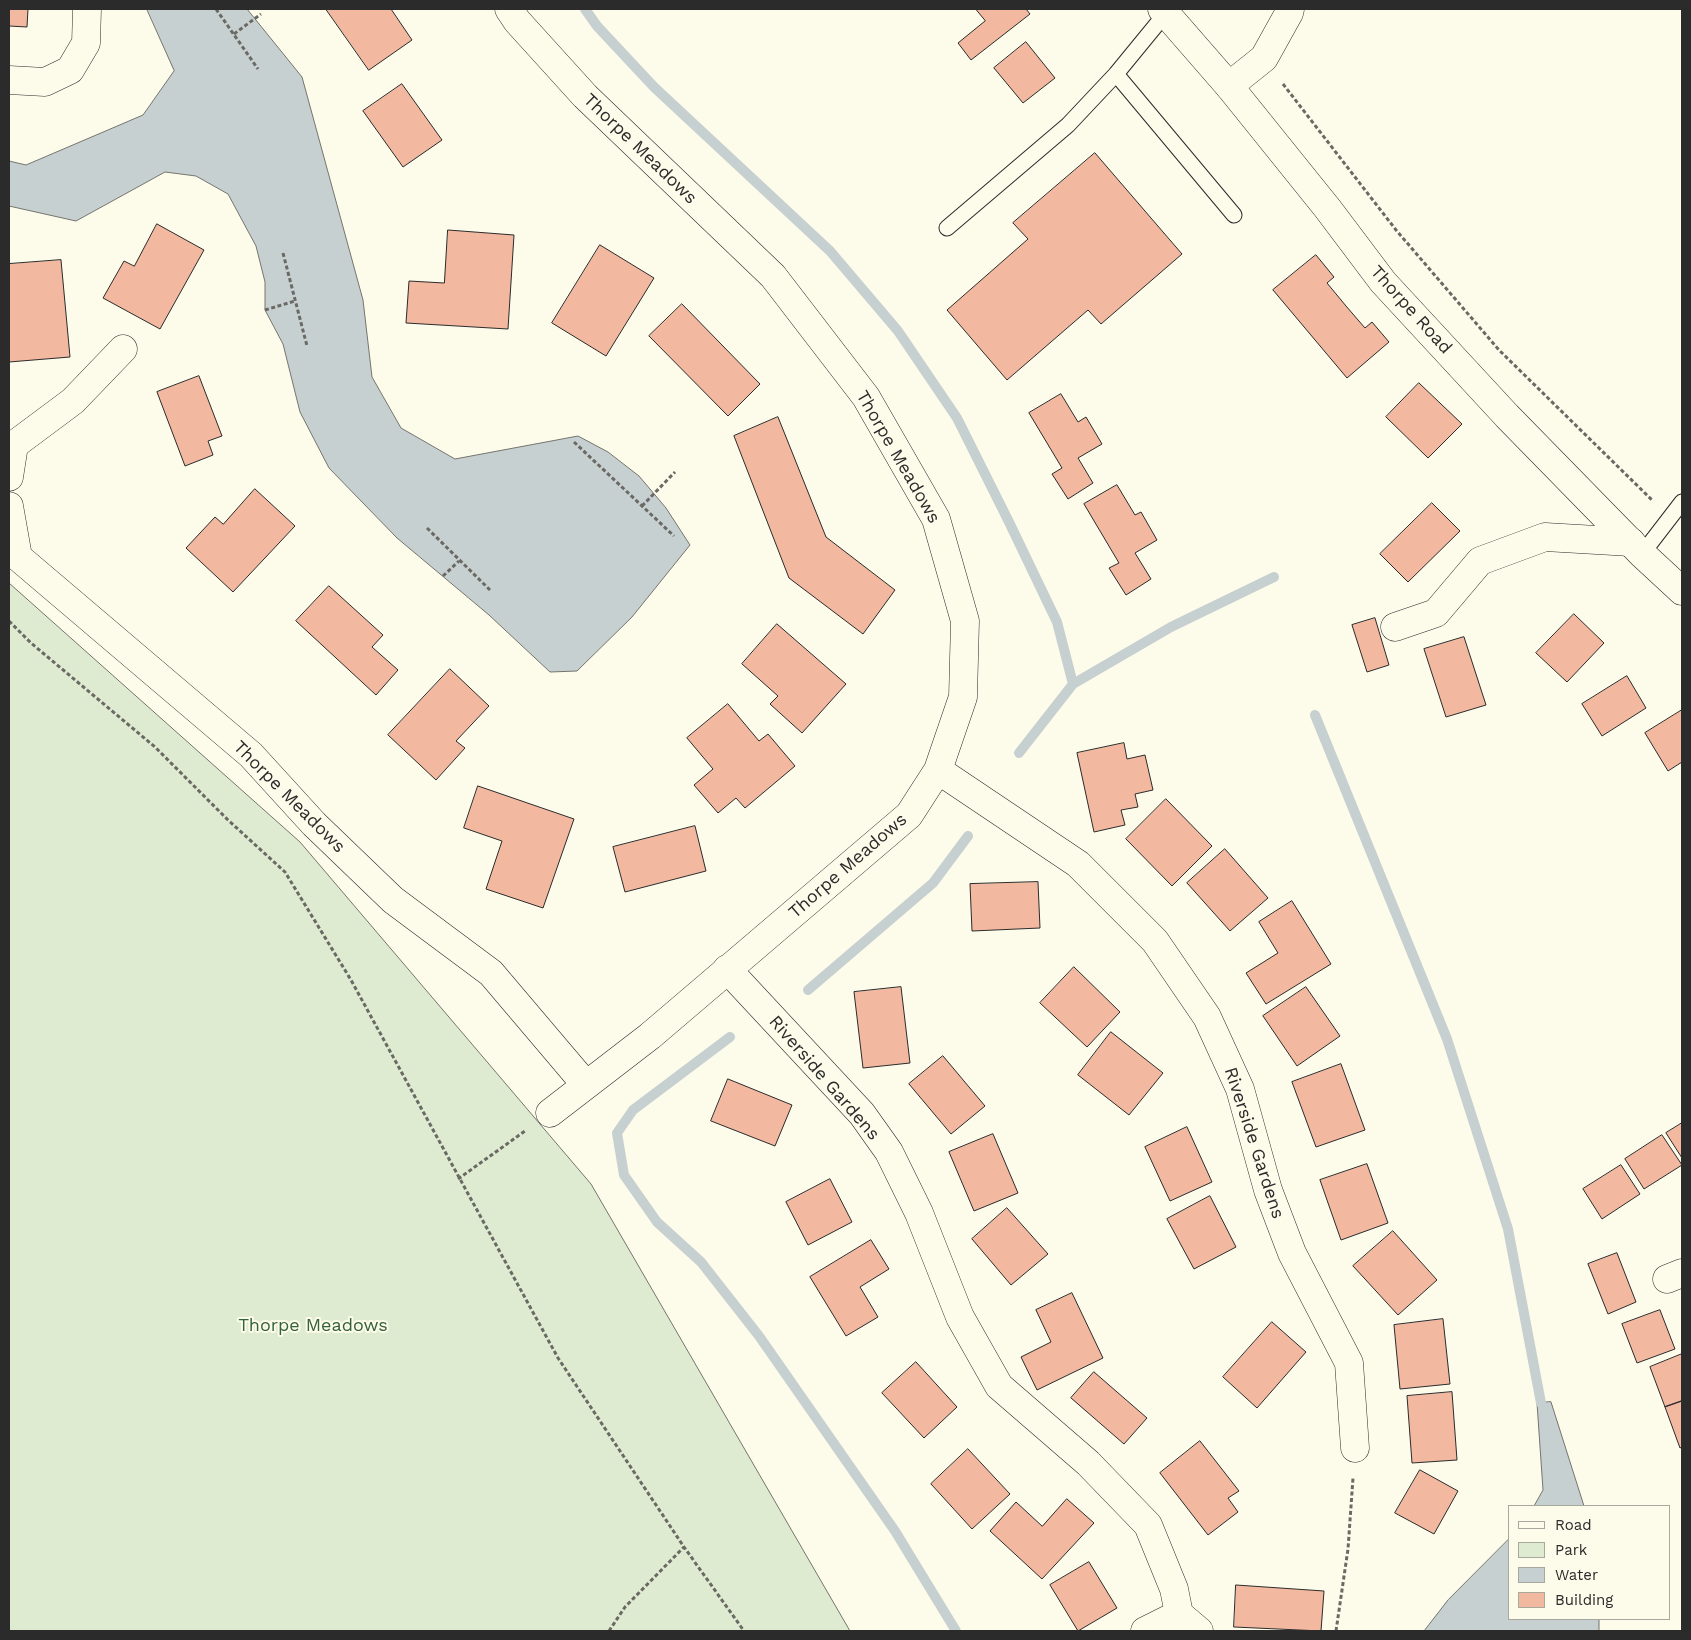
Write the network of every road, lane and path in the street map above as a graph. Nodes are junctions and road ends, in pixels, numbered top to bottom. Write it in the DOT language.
graph roads {
  1 [pos="87,9"];
  2 [pos="216,9"];
  3 [pos="509,9"];
  4 [pos="1290,9"];
  5 [pos="1164,11"];
  6 [pos="261,14"];
  7 [pos="234,34"];
  8 [pos="1264,58"];
  9 [pos="258,68"];
  10 [pos="1116,74"];
  11 [pos="9,80"];
  12 [pos="1229,86"];
  13 [pos="1234,215"];
  14 [pos="947,228"];
  15 [pos="283,253"];
  16 [pos="295,301"];
  17 [pos="265,310"];
  18 [pos="307,346"];
  19 [pos="123,349"];
  20 [pos="574,442"];
  21 [pos="675,472"];
  22 [pos="9,477"];
  23 [pos="1682,502"];
  24 [pos="9,506"];
  25 [pos="642,506"];
  26 [pos="1670,518"];
  27 [pos="427,528"];
  28 [pos="674,536"];
  29 [pos="1637,548"];
  30 [pos="459,561"];
  31 [pos="443,576"];
  32 [pos="490,590"];
  33 [pos="1682,591"];
  34 [pos="9,621"];
  35 [pos="1395,627"];
  36 [pos="938,770"];
  37 [pos="727,969"];
  38 [pos="586,1085"];
  39 [pos="550,1113"];
  40 [pos="458,1179"];
  41 [pos="1355,1448"];
  42 [pos="684,1548"];
  43 [pos="1178,1614"];
  44 [pos="610,1631"];
  45 [pos="744,1631"];
  46 [pos="1145,1631"];
  47 [pos="1199,1631"];
  48 [pos="1336,1631"];
  1 -- 11 [label="street"];
  2 -- 7 [label="path"];
  3 -- 36 [label="street, Thorpe Meadows"];
  4 -- 8 [label="street"];
  5 -- 10 [label="lane"];
  5 -- 12 [label="street, Thorpe Road"];
  6 -- 7 [label="path"];
  7 -- 9 [label="path"];
  8 -- 12 [label="street"];
  8 -- 26 [label="path"];
  10 -- 13 [label="lane"];
  10 -- 14 [label="lane"];
  12 -- 29 [label="street, Thorpe Road"];
  15 -- 16 [label="path"];
  16 -- 17 [label="path"];
  16 -- 18 [label="path"];
  19 -- 22 [label="street"];
  20 -- 25 [label="path"];
  21 -- 25 [label="path"];
  23 -- 26 [label="lane"];
  24 -- 38 [label="street, Thorpe Meadows"];
  25 -- 28 [label="path"];
  26 -- 29 [label="lane"];
  27 -- 30 [label="path"];
  29 -- 33 [label="street, Thorpe Road"];
  29 -- 35 [label="street"];
  30 -- 31 [label="path"];
  30 -- 32 [label="path"];
  34 -- 40 [label="path"];
  36 -- 37 [label="street, Thorpe Meadows"];
  36 -- 41 [label="street, Riverside Gardens"];
  37 -- 38 [label="street, Thorpe Meadows"];
  37 -- 43 [label="street, Riverside Gardens"];
  38 -- 39 [label="street, Thorpe Meadows"];
  39 -- 40 [label="path"];
  40 -- 42 [label="path"];
  41 -- 48 [label="path"];
  42 -- 44 [label="path"];
  42 -- 45 [label="path"];
  43 -- 46 [label="street"];
  43 -- 47 [label="street"];
}
